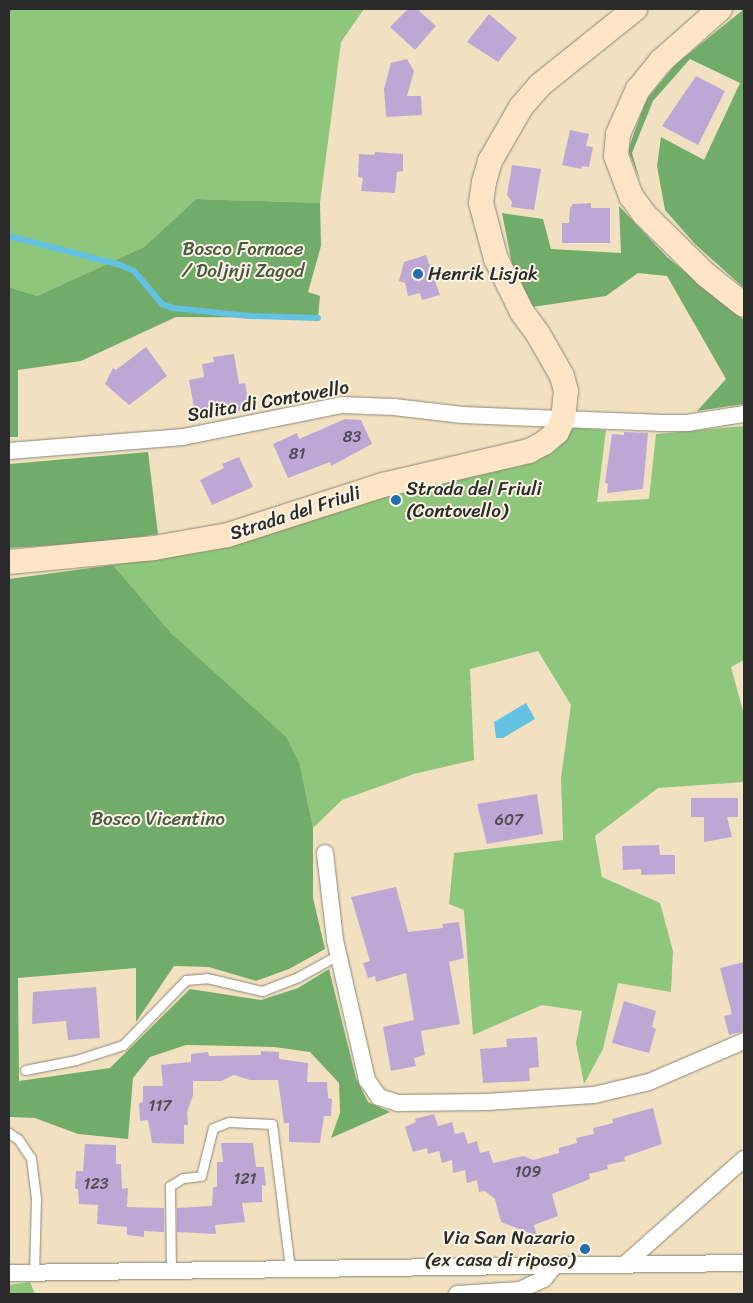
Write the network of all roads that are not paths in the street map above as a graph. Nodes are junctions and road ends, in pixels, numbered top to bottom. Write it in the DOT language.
graph roads {
  1 [pos="635,9"];
  2 [pos="720,9"];
  3 [pos="744,305"];
  4 [pos="744,414"];
  5 [pos="564,419"];
  6 [pos="9,451"];
  7 [pos="9,562"];
  8 [pos="325,853"];
  9 [pos="338,954"];
  10 [pos="744,1041"];
  11 [pos="25,1070"];
  12 [pos="9,1133"];
  13 [pos="744,1159"];
  14 [pos="744,1263"];
  15 [pos="624,1265"];
  16 [pos="554,1266"];
  17 [pos="290,1269"];
  18 [pos="171,1270"];
  19 [pos="34,1272"];
  20 [pos="9,1273"];
  21 [pos="457,1294"];
  1 -- 5 [label="main road"];
  2 -- 3 [label="main road"];
  4 -- 5 [label="street, Salita di Contovello"];
  5 -- 6 [label="street, Salita di Contovello"];
  5 -- 7 [label="main road, Strada del Friuli"];
  8 -- 9 [label="street"];
  9 -- 10 [label="street"];
  9 -- 11 [label="lane"];
  12 -- 19 [label="lane"];
  13 -- 15 [label="street"];
  14 -- 15 [label="street"];
  15 -- 16 [label="street"];
  16 -- 17 [label="street"];
  16 -- 21 [label="street"];
  17 -- 18 [label="street"];
  17 -- 18 [label="lane"];
  18 -- 19 [label="street"];
  19 -- 20 [label="street"];
}
